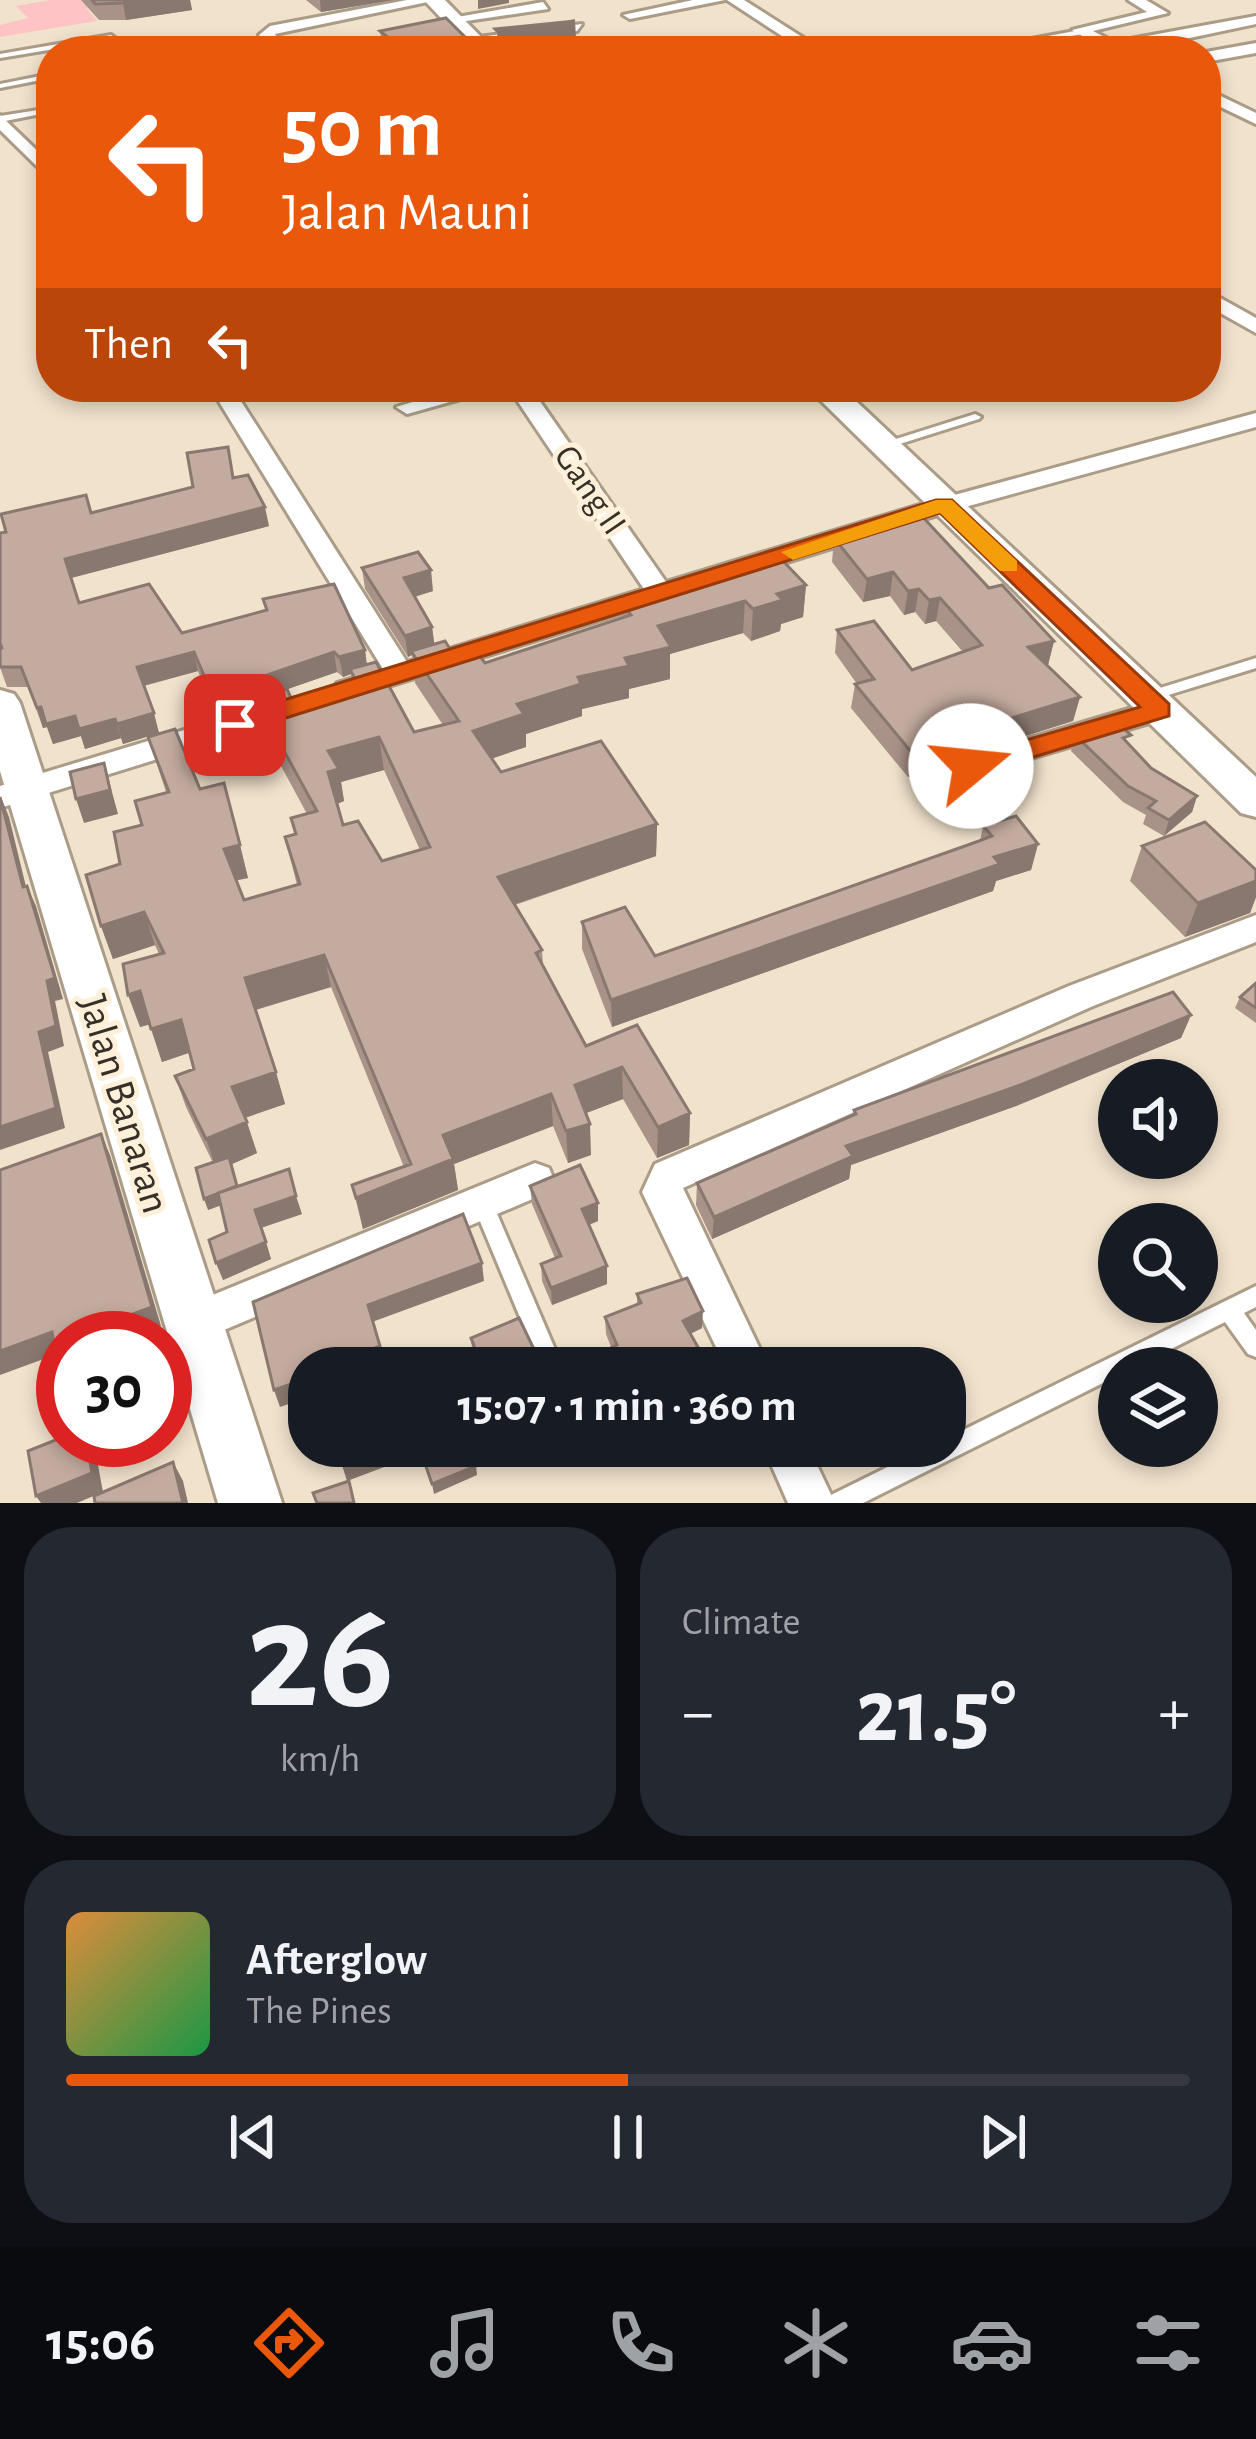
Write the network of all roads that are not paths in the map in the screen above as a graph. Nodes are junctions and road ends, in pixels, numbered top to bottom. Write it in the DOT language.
graph roads {
  1 [pos="432,0"];
  2 [pos="718,0"];
  3 [pos="734,0"];
  4 [pos="1135,0"];
  5 [pos="543,6"];
  6 [pos="630,15"];
  7 [pos="453,20"];
  8 [pos="1256,20"];
  9 [pos="577,27"];
  10 [pos="1080,32"];
  11 [pos="268,36"];
  12 [pos="469,36"];
  13 [pos="528,36"];
  14 [pos="791,36"];
  15 [pos="1057,36"];
  16 [pos="1089,36"];
  17 [pos="1171,36"];
  18 [pos="1256,47"];
  19 [pos="36,50"];
  20 [pos="1221,54"];
  21 [pos="0,56"];
  22 [pos="36,79"];
  23 [pos="0,86"];
  24 [pos="1221,102"];
  25 [pos="36,113"];
  26 [pos="1256,119"];
  27 [pos="0,120"];
  28 [pos="36,159"];
  29 [pos="1221,306"];
  30 [pos="1256,328"];
  31 [pos="229,402"];
  32 [pos="428,402"];
  33 [pos="529,402"];
  34 [pos="839,402"];
  35 [pos="407,407"];
  36 [pos="975,417"];
  37 [pos="1256,420"];
  38 [pos="883,445"];
  39 [pos="944,505"];
  40 [pos="661,594"];
  41 [pos="1256,662"];
  42 [pos="400,674"];
  43 [pos="0,703"];
  44 [pos="1153,703"];
  45 [pos="971,766"];
  46 [pos="14,793"];
  47 [pos="1256,802"];
  48 [pos="1256,928"];
  49 [pos="535,1180"];
  50 [pos="482,1202"];
  51 [pos="1256,1296"];
  52 [pos="1229,1310"];
  53 [pos="187,1311"];
  54 [pos="192,1324"];
  55 [pos="192,1327"];
  56 [pos="543,1347"];
  57 [pos="738,1347"];
  58 [pos="1256,1347"];
  59 [pos="795,1467"];
  60 [pos="250,1503"];
  61 [pos="812,1503"];
  62 [pos="839,1503"];
  1 -- 7 [label="main road"];
  1 -- 11 [label="street"];
  2 -- 6 [label="street"];
  3 -- 14 [label="street"];
  4 -- 10 [label="street"];
  5 -- 7 [label="street"];
  7 -- 12 [label="main road"];
  8 -- 17 [label="street"];
  9 -- 13 [label="street"];
  10 -- 15 [label="lane"];
  10 -- 16 [label="street"];
  18 -- 20 [label="street"];
  19 -- 21 [label="lane"];
  22 -- 23 [label="lane"];
  24 -- 26 [label="street"];
  25 -- 27 [label="lane"];
  27 -- 28 [label="street"];
  29 -- 30 [label="street"];
  31 -- 42 [label="street"];
  32 -- 35 [label="street"];
  33 -- 40 [label="street, Gang II"];
  34 -- 38 [label="main road"];
  36 -- 38 [label="lane"];
  37 -- 39 [label="street"];
  38 -- 39 [label="main road"];
  39 -- 40 [label="street"];
  39 -- 44 [label="main road"];
  40 -- 42 [label="street"];
  41 -- 44 [label="lane"];
  42 -- 46 [label="street"];
  43 -- 46 [label="main road, Jalan Banaran"];
  44 -- 45 [label="street"];
  44 -- 47 [label="main road"];
  46 -- 53 [label="main road, Jalan Banaran"];
  48 -- 57 [label="street"];
  49 -- 50 [label="street"];
  50 -- 54 [label="street"];
  50 -- 56 [label="lane"];
  51 -- 52 [label="lane"];
  52 -- 58 [label="lane"];
  52 -- 62 [label="lane"];
  55 -- 60 [label="main road, Jalan Banaran"];
  59 -- 61 [label="street"];
}
